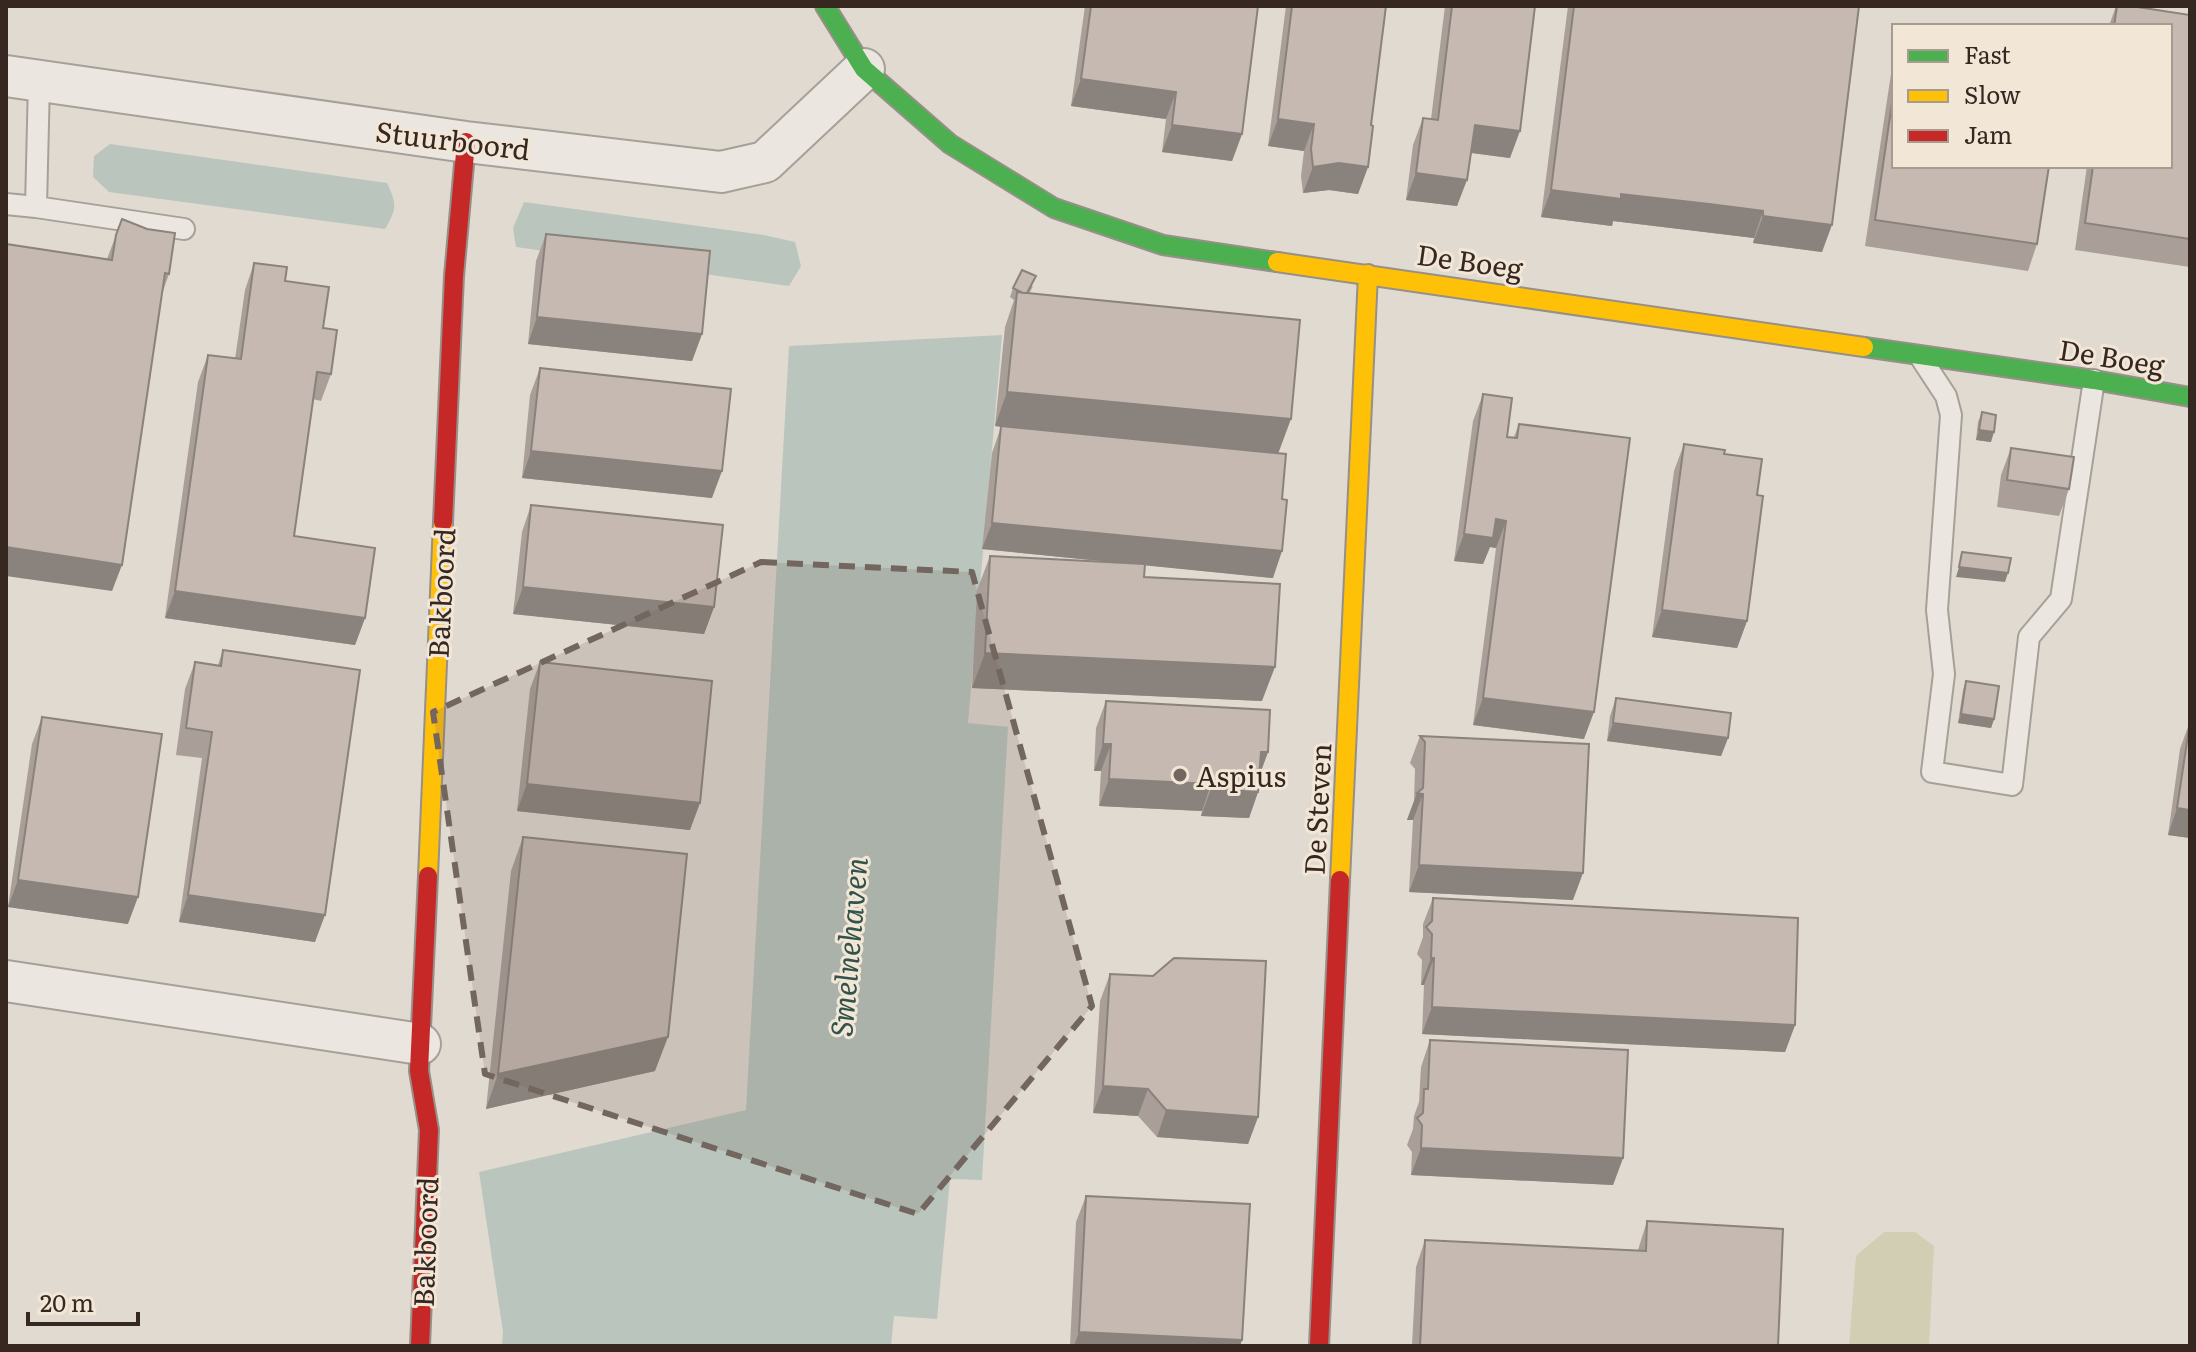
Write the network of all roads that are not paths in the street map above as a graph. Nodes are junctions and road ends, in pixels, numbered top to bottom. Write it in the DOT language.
graph roads {
  1 [pos="825,6"];
  2 [pos="864,69"];
  3 [pos="22,79"];
  4 [pos="466,142"];
  5 [pos="6,204"];
  6 [pos="36,207"];
  7 [pos="184,229"];
  8 [pos="1368,274"];
  9 [pos="1919,354"];
  10 [pos="2094,380"];
  11 [pos="2190,397"];
  12 [pos="6,981"];
  13 [pos="420,1044"];
  14 [pos="420,1346"];
  15 [pos="1319,1346"];
  1 -- 2 [label="street, De Boeg"];
  2 -- 4 [label="street, Stuurboord"];
  2 -- 8 [label="street, De Boeg"];
  3 -- 4 [label="street, Stuurboord"];
  3 -- 6 [label="lane"];
  4 -- 13 [label="street, Bakboord"];
  5 -- 6 [label="lane"];
  6 -- 7 [label="lane"];
  8 -- 9 [label="street, De Boeg"];
  8 -- 15 [label="street, De Steven"];
  9 -- 10 [label="street, De Boeg"];
  9 -- 10 [label="lane"];
  10 -- 11 [label="street, De Boeg"];
  12 -- 13 [label="street"];
  13 -- 14 [label="street, Bakboord"];
}
